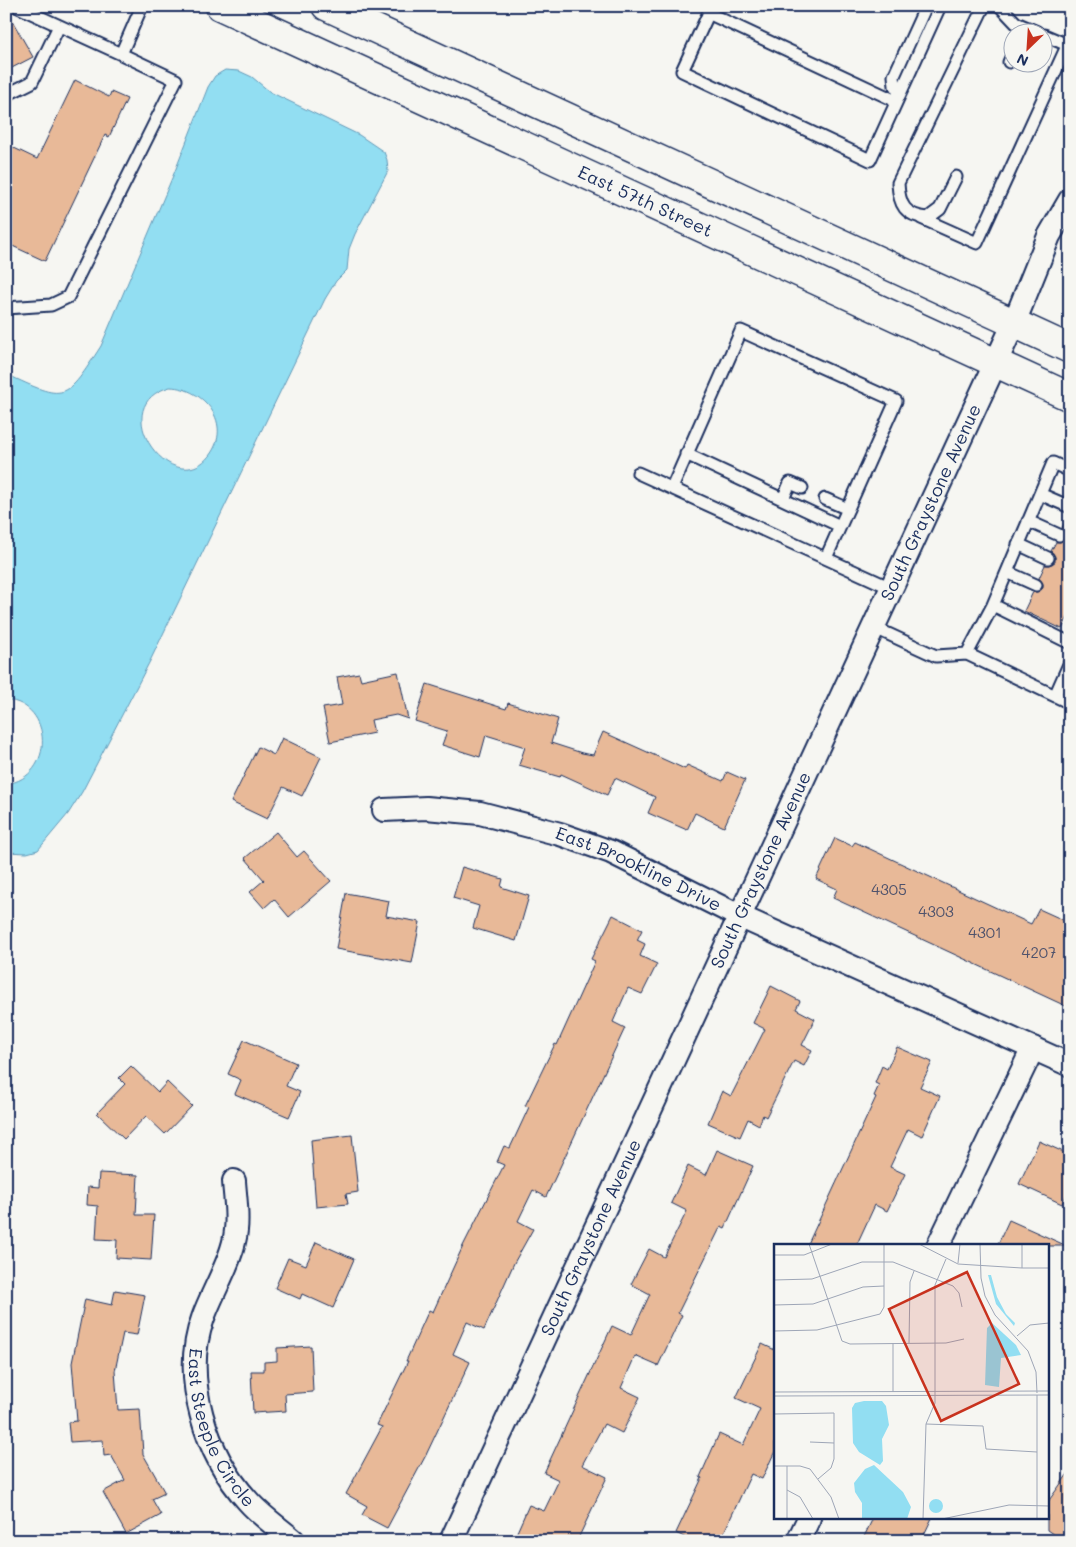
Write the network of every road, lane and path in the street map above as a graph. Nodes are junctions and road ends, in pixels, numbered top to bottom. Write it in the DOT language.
graph roads {
  1 [pos="16,6"];
  2 [pos="142,6"];
  3 [pos="220,6"];
  4 [pos="326,6"];
  5 [pos="926,6"];
  6 [pos="940,6"];
  7 [pos="984,6"];
  8 [pos="1000,6"];
  9 [pos="712,9"];
  10 [pos="1015,22"];
  11 [pos="59,26"];
  12 [pos="1054,40"];
  13 [pos="1068,46"];
  14 [pos="121,54"];
  15 [pos="6,95"];
  16 [pos="898,97"];
  17 [pos="956,177"];
  18 [pos="1070,200"];
  19 [pos="918,217"];
  20 [pos="6,308"];
  21 [pos="1014,323"];
  22 [pos="1070,349"];
  23 [pos="995,363"];
  24 [pos="1070,398"];
  25 [pos="686,454"];
  26 [pos="1070,471"];
  27 [pos="638,473"];
  28 [pos="672,488"];
  29 [pos="802,488"];
  30 [pos="1040,494"];
  31 [pos="783,499"];
  32 [pos="825,499"];
  33 [pos="1070,507"];
  34 [pos="848,509"];
  35 [pos="1028,521"];
  36 [pos="840,526"];
  37 [pos="1059,535"];
  38 [pos="1018,544"];
  39 [pos="826,558"];
  40 [pos="1048,558"];
  41 [pos="1007,572"];
  42 [pos="1036,585"];
  43 [pos="892,588"];
  44 [pos="993,605"];
  45 [pos="874,627"];
  46 [pos="1070,643"];
  47 [pos="967,654"];
  48 [pos="1070,662"];
  49 [pos="1055,696"];
  50 [pos="1070,703"];
  51 [pos="384,810"];
  52 [pos="741,916"];
  53 [pos="1032,1048"];
  54 [pos="1070,1065"];
  55 [pos="234,1181"];
  56 [pos="939,1244"];
  57 [pos="808,1520"];
  58 [pos="294,1541"];
  59 [pos="451,1541"];
  60 [pos="798,1541"];
  1 -- 11 [label="lane"];
  2 -- 14 [label="lane"];
  3 -- 23 [label="main road, East 57th Street"];
  4 -- 21 [label="main road"];
  5 -- 16 [label="lane"];
  6 -- 16 [label="lane"];
  7 -- 19 [label="lane"];
  8 -- 10 [label="lane"];
  9 -- 16 [label="lane"];
  9 -- 16 [label="lane"];
  11 -- 14 [label="lane"];
  11 -- 15 [label="lane"];
  12 -- 13 [label="lane"];
  13 -- 19 [label="lane"];
  14 -- 20 [label="lane"];
  17 -- 19 [label="lane"];
  18 -- 21 [label="street, South Graystone Avenue"];
  21 -- 22 [label="main road"];
  21 -- 23 [label="street, South Graystone Avenue"];
  23 -- 24 [label="main road, East 57th Street"];
  23 -- 43 [label="street, South Graystone Avenue"];
  25 -- 28 [label="lane"];
  25 -- 31 [label="lane"];
  25 -- 34 [label="lane"];
  26 -- 30 [label="lane"];
  27 -- 28 [label="lane"];
  28 -- 39 [label="lane"];
  29 -- 31 [label="lane"];
  30 -- 33 [label="lane"];
  30 -- 35 [label="lane"];
  31 -- 36 [label="lane"];
  32 -- 34 [label="lane"];
  34 -- 36 [label="lane"];
  35 -- 37 [label="lane"];
  35 -- 38 [label="lane"];
  36 -- 39 [label="lane"];
  38 -- 40 [label="lane"];
  38 -- 41 [label="lane"];
  39 -- 43 [label="lane"];
  41 -- 42 [label="lane"];
  41 -- 44 [label="lane"];
  43 -- 45 [label="street, South Graystone Avenue"];
  44 -- 46 [label="lane"];
  44 -- 47 [label="lane"];
  45 -- 47 [label="lane"];
  45 -- 52 [label="street, South Graystone Avenue"];
  47 -- 49 [label="lane"];
  48 -- 49 [label="lane"];
  49 -- 50 [label="lane"];
  51 -- 52 [label="street, East Brookline Drive"];
  52 -- 53 [label="street, East Brookline Drive"];
  52 -- 59 [label="street, South Graystone Avenue"];
  53 -- 54 [label="street, East Brookline Drive"];
  53 -- 56 [label="street"];
  55 -- 58 [label="street, East Steeple Circle"];
  57 -- 60 [label="street"];
}
